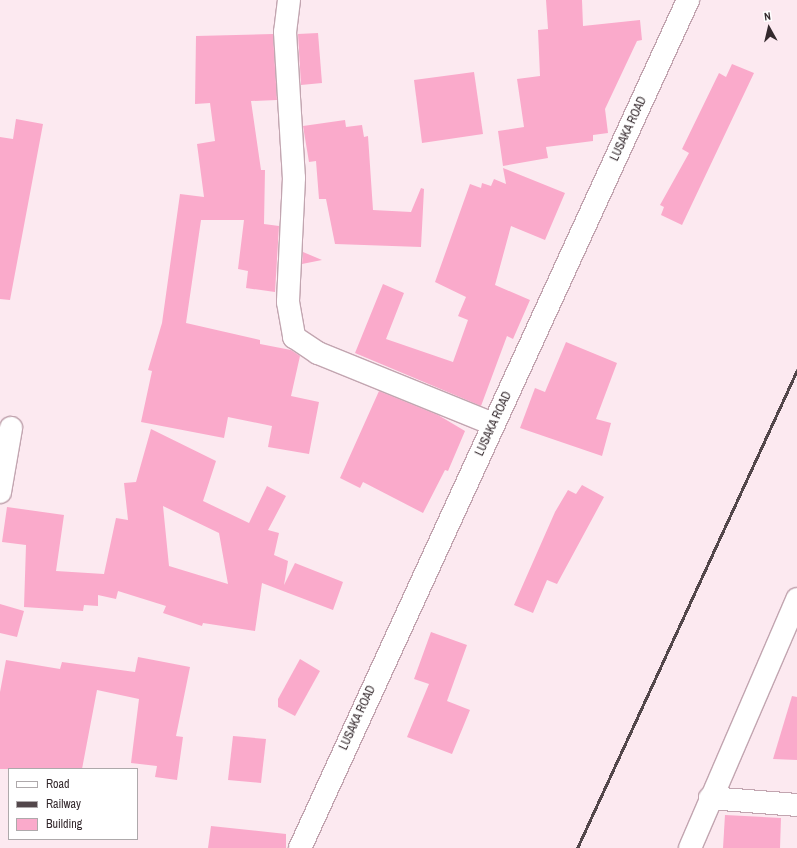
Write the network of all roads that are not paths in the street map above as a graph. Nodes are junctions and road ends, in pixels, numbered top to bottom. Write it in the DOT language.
graph roads {
  1 [pos="289,0"];
  2 [pos="688,0"];
  3 [pos="493,424"];
  4 [pos="11,428"];
  5 [pos="0,492"];
  6 [pos="797,599"];
  7 [pos="710,798"];
  8 [pos="797,805"];
  9 [pos="300,848"];
  10 [pos="690,848"];
  1 -- 3 [label="street"];
  2 -- 3 [label="street, LUSAKA ROAD"];
  3 -- 9 [label="street, LUSAKA ROAD"];
  4 -- 5 [label="street"];
  6 -- 7 [label="street"];
  7 -- 8 [label="street"];
  7 -- 10 [label="street"];
}
